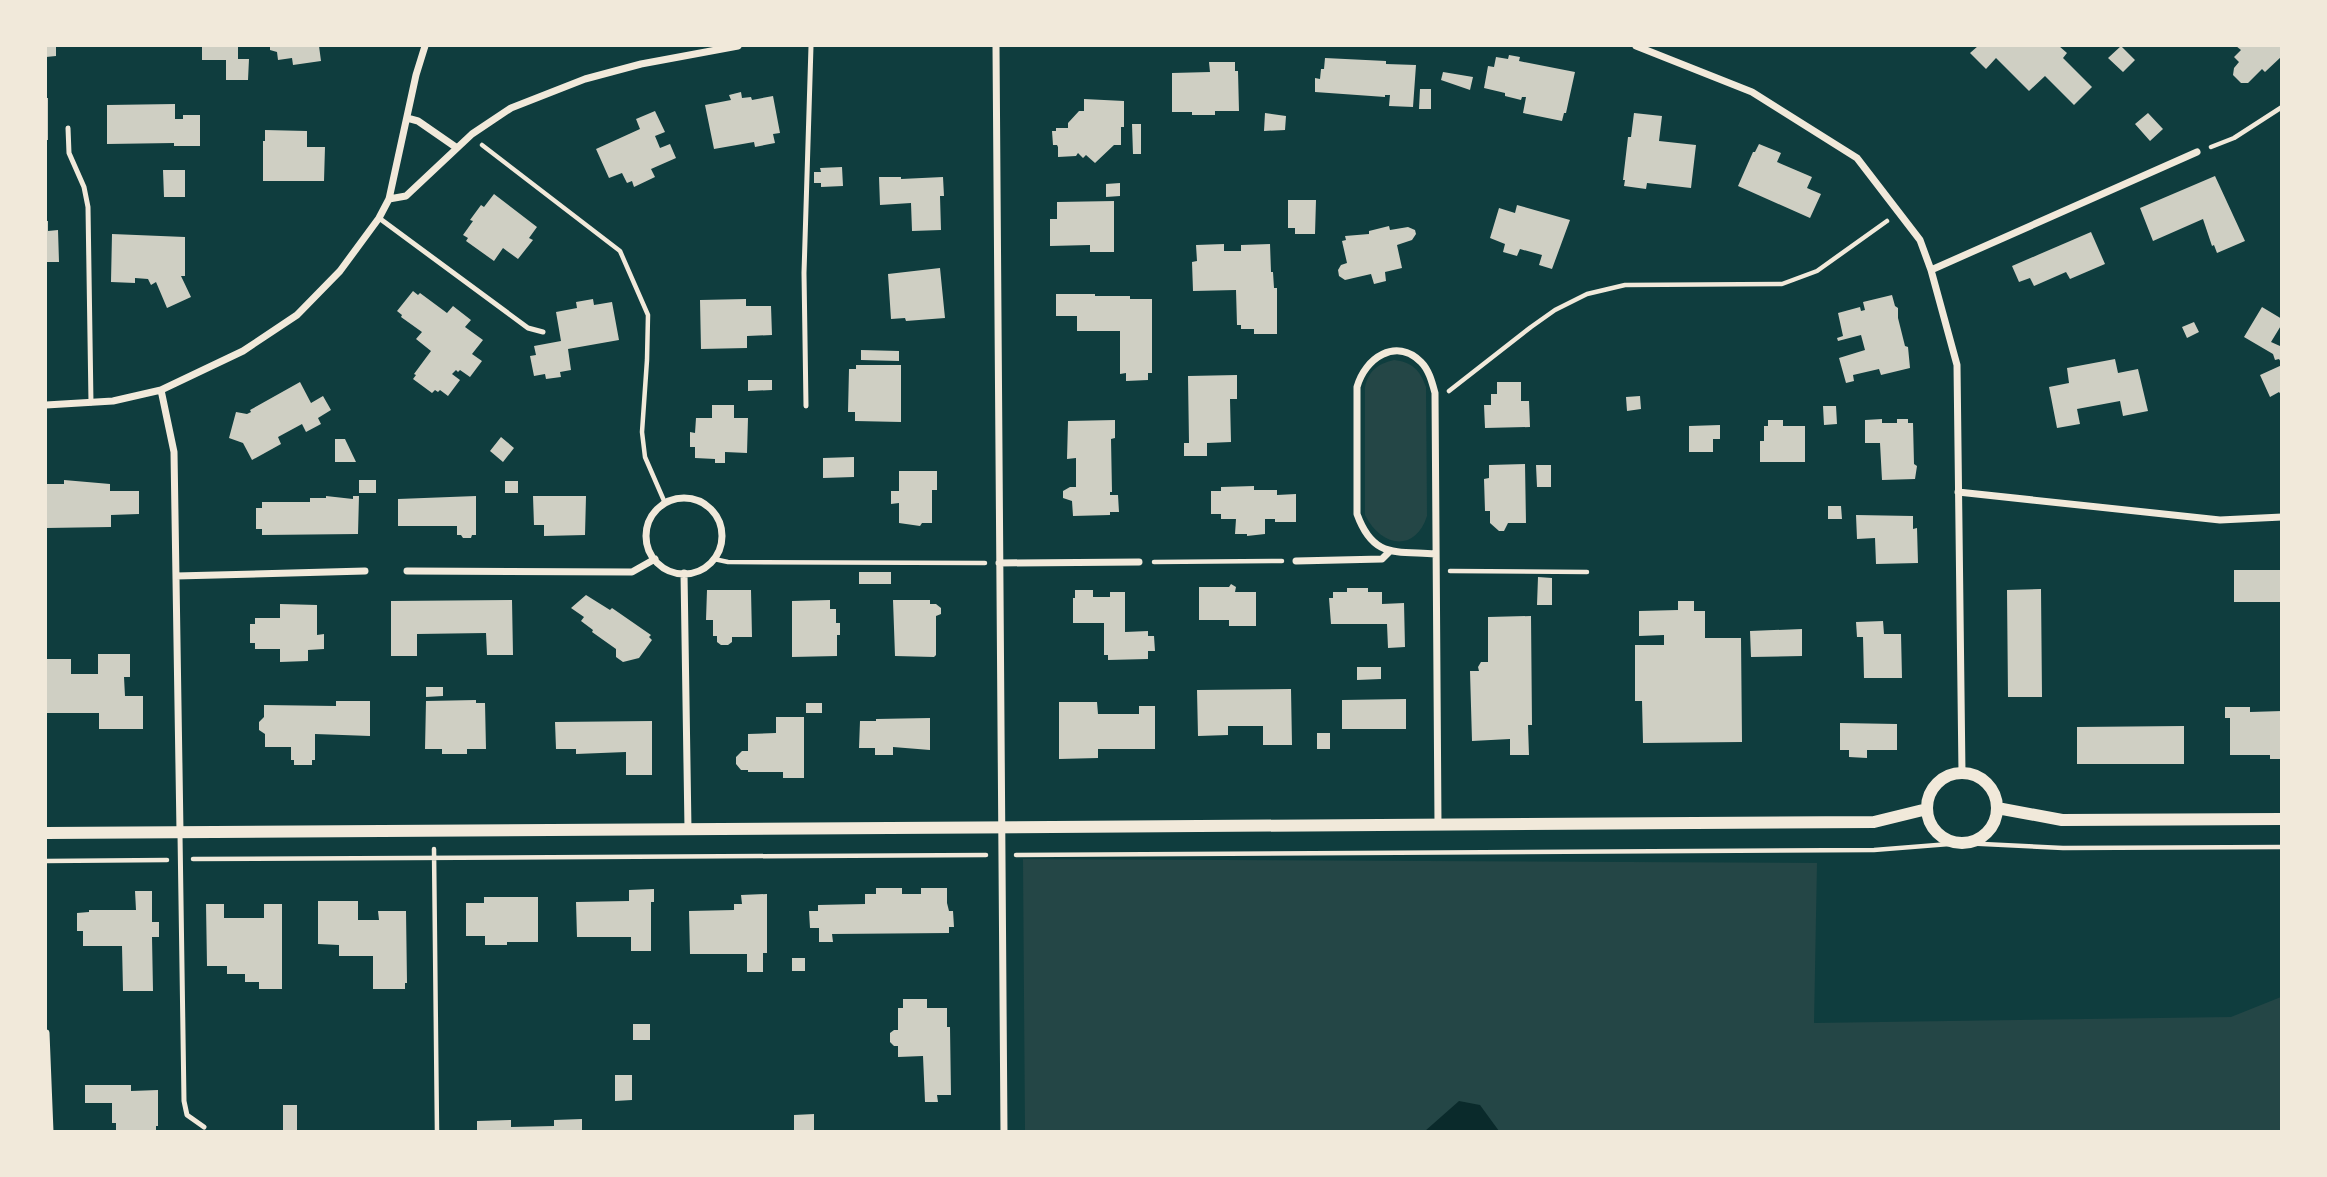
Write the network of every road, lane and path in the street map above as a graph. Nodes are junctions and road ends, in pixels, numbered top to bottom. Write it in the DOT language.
graph roads {
  1 [pos="425,46"];
  2 [pos="738,46"];
  3 [pos="811,46"];
  4 [pos="996,46"];
  5 [pos="1636,46"];
  6 [pos="2281,107"];
  7 [pos="407,118"];
  8 [pos="68,128"];
  9 [pos="472,134"];
  10 [pos="457,148"];
  11 [pos="2197,152"];
  12 [pos="389,199"];
  13 [pos="1899,212"];
  14 [pos="379,218"];
  15 [pos="1931,270"];
  16 [pos="543,332"];
  17 [pos="161,390"];
  18 [pos="1435,393"];
  19 [pos="91,403"];
  20 [pos="46,405"];
  21 [pos="806,406"];
  22 [pos="1958,492"];
  23 [pos="665,503"];
  24 [pos="2281,517"];
  25 [pos="1390,551"];
  26 [pos="1435,554"];
  27 [pos="655,559"];
  28 [pos="714,559"];
  29 [pos="1296,561"];
  30 [pos="1139,562"];
  31 [pos="999,563"];
  32 [pos="365,571"];
  33 [pos="407,571"];
  34 [pos="1436,571"];
  35 [pos="1587,572"];
  36 [pos="684,573"];
  37 [pos="176,576"];
  38 [pos="1962,773"];
  39 [pos="1927,808"];
  40 [pos="1997,808"];
  41 [pos="2281,819"];
  42 [pos="1438,824"];
  43 [pos="1001,827"];
  44 [pos="688,829"];
  45 [pos="434,831"];
  46 [pos="180,832"];
  47 [pos="46,833"];
  48 [pos="1962,843"];
  49 [pos="2281,847"];
  50 [pos="1001,855"];
  51 [pos="181,859"];
  52 [pos="434,859"];
  53 [pos="46,861"];
  54 [pos="46,1033"];
  55 [pos="204,1127"];
  56 [pos="50,1132"];
  57 [pos="437,1132"];
  58 [pos="1004,1132"];
  1 -- 7 [label="street"];
  2 -- 9 [label="street"];
  3 -- 21 [label="lane"];
  4 -- 31 [label="street"];
  5 -- 13 [label="street"];
  6 -- 11 [label="path"];
  7 -- 10 [label="street"];
  7 -- 12 [label="street"];
  8 -- 19 [label="lane"];
  9 -- 10 [label="street"];
  9 -- 23 [label="path"];
  10 -- 12 [label="street"];
  11 -- 15 [label="street"];
  12 -- 14 [label="street"];
  13 -- 15 [label="street"];
  13 -- 18 [label="path"];
  14 -- 16 [label="lane"];
  14 -- 17 [label="street"];
  15 -- 22 [label="street"];
  17 -- 19 [label="street"];
  17 -- 37 [label="street"];
  18 -- 25 [label="street"];
  18 -- 26 [label="street"];
  19 -- 20 [label="street"];
  22 -- 24 [label="street"];
  22 -- 38 [label="street"];
  23 -- 27 [label="street"];
  23 -- 28 [label="street"];
  25 -- 26 [label="street"];
  25 -- 29 [label="street"];
  26 -- 34 [label="street"];
  27 -- 33 [label="street"];
  27 -- 36 [label="street"];
  28 -- 31 [label="path"];
  28 -- 36 [label="street"];
  29 -- 30 [label="path"];
  30 -- 31 [label="street"];
  31 -- 43 [label="street"];
  32 -- 37 [label="street"];
  34 -- 35 [label="path"];
  34 -- 42 [label="street"];
  36 -- 44 [label="street"];
  37 -- 46 [label="street"];
  38 -- 39 [label="street"];
  38 -- 40 [label="street"];
  39 -- 42 [label="street"];
  39 -- 48 [label="street"];
  40 -- 41 [label="street"];
  40 -- 48 [label="street"];
  42 -- 43 [label="street"];
  43 -- 44 [label="street"];
  43 -- 50 [label="street"];
  44 -- 45 [label="street"];
  45 -- 46 [label="street"];
  45 -- 52 [label="path"];
  46 -- 47 [label="street"];
  46 -- 51 [label="lane"];
  48 -- 49 [label="path"];
  48 -- 50 [label="path"];
  50 -- 52 [label="path"];
  50 -- 58 [label="street"];
  51 -- 52 [label="path"];
  51 -- 53 [label="path"];
  51 -- 55 [label="lane"];
  52 -- 57 [label="path"];
  54 -- 56 [label="street"];
}
